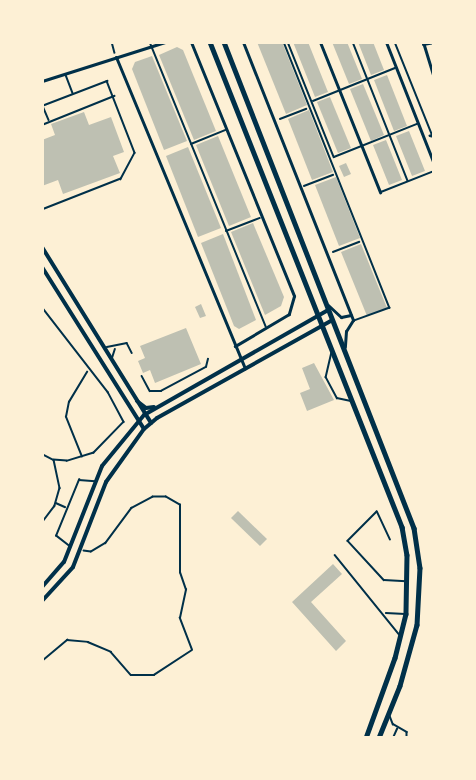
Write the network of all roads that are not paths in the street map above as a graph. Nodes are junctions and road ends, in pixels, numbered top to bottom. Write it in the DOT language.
graph roads {
  1 [pos="165,42"];
  2 [pos="191,42"];
  3 [pos="210,42"];
  4 [pos="224,42"];
  5 [pos="245,42"];
  6 [pos="284,42"];
  7 [pos="288,42"];
  8 [pos="320,42"];
  9 [pos="353,42"];
  10 [pos="386,42"];
  11 [pos="434,42"];
  12 [pos="423,43"];
  13 [pos="150,44"];
  14 [pos="116,57"];
  15 [pos="396,68"];
  16 [pos="65,73"];
  17 [pos="434,77"];
  18 [pos="368,79"];
  19 [pos="42,81"];
  20 [pos="340,90"];
  21 [pos="73,94"];
  22 [pos="114,96"];
  23 [pos="312,101"];
  24 [pos="43,106"];
  25 [pos="50,121"];
  26 [pos="418,124"];
  27 [pos="42,125"];
  28 [pos="226,129"];
  29 [pos="390,135"];
  30 [pos="191,144"];
  31 [pos="362,146"];
  32 [pos="434,164"];
  33 [pos="434,171"];
  34 [pos="408,181"];
  35 [pos="380,192"];
  36 [pos="42,210"];
  37 [pos="261,217"];
  38 [pos="226,231"];
  39 [pos="42,247"];
  40 [pos="42,267"];
  41 [pos="325,302"];
  42 [pos="328,310"];
  43 [pos="319,315"];
  44 [pos="351,315"];
  45 [pos="332,320"];
  46 [pos="353,320"];
  47 [pos="87,321"];
  48 [pos="322,324"];
  49 [pos="266,327"];
  50 [pos="235,346"];
  51 [pos="115,348"];
  52 [pos="333,349"];
  53 [pos="345,352"];
  54 [pos="132,353"];
  55 [pos="208,359"];
  56 [pos="241,359"];
  57 [pos="245,368"];
  58 [pos="142,376"];
  59 [pos="121,378"];
  60 [pos="131,393"];
  61 [pos="354,403"];
  62 [pos="162,405"];
  63 [pos="144,415"];
  64 [pos="137,422"];
  65 [pos="151,423"];
  66 [pos="144,429"];
  67 [pos="95,481"];
  68 [pos="390,540"];
  69 [pos="70,547"];
  70 [pos="335,555"];
  71 [pos="407,581"];
  72 [pos="42,587"];
  73 [pos="42,601"];
  74 [pos="385,613"];
  75 [pos="405,614"];
  76 [pos="401,637"];
  77 [pos="393,703"];
  78 [pos="398,728"];
  79 [pos="366,738"];
  80 [pos="379,738"];
  81 [pos="393,738"];
  82 [pos="407,738"];
  1 -- 13 [label="street"];
  2 -- 28 [label="street"];
  3 -- 43 [label="main road"];
  4 -- 41 [label="main road"];
  5 -- 44 [label="street"];
  6 -- 46 [label="lane"];
  7 -- 23 [label="lane"];
  8 -- 20 [label="street"];
  9 -- 18 [label="lane"];
  10 -- 15 [label="street"];
  11 -- 12 [label="street"];
  12 -- 17 [label="street"];
  13 -- 14 [label="street"];
  13 -- 30 [label="lane"];
  14 -- 16 [label="street"];
  14 -- 50 [label="street"];
  15 -- 18 [label="lane"];
  15 -- 26 [label="street"];
  16 -- 19 [label="street"];
  16 -- 21 [label="lane"];
  18 -- 20 [label="lane"];
  18 -- 29 [label="lane"];
  20 -- 23 [label="lane"];
  20 -- 31 [label="street"];
  21 -- 22 [label="lane"];
  21 -- 24 [label="lane"];
  22 -- 25 [label="lane"];
  22 -- 36 [label="lane"];
  23 -- 31 [label="lane"];
  24 -- 25 [label="lane"];
  25 -- 27 [label="lane"];
  26 -- 29 [label="lane"];
  26 -- 32 [label="street"];
  28 -- 30 [label="lane"];
  28 -- 37 [label="street"];
  29 -- 31 [label="lane"];
  29 -- 34 [label="lane"];
  30 -- 38 [label="lane"];
  31 -- 35 [label="street"];
  33 -- 34 [label="lane"];
  34 -- 35 [label="lane"];
  37 -- 38 [label="lane"];
  37 -- 49 [label="street"];
  38 -- 49 [label="lane"];
  39 -- 47 [label="street"];
  40 -- 64 [label="street"];
  41 -- 42 [label="main road"];
  41 -- 44 [label="street"];
  42 -- 43 [label="street"];
  42 -- 45 [label="main road"];
  43 -- 48 [label="main road"];
  43 -- 56 [label="street"];
  44 -- 46 [label="street"];
  45 -- 48 [label="street"];
  45 -- 53 [label="main road"];
  46 -- 53 [label="street"];
  47 -- 51 [label="lane"];
  47 -- 59 [label="street"];
  48 -- 52 [label="main road"];
  48 -- 57 [label="street"];
  49 -- 50 [label="street"];
  50 -- 56 [label="street"];
  51 -- 54 [label="lane"];
  51 -- 59 [label="lane"];
  52 -- 61 [label="main road"];
  52 -- 61 [label="lane"];
  53 -- 77 [label="main road"];
  55 -- 58 [label="lane"];
  56 -- 57 [label="street"];
  56 -- 62 [label="street"];
  57 -- 65 [label="street"];
  59 -- 60 [label="street"];
  60 -- 62 [label="street"];
  60 -- 63 [label="street"];
  61 -- 71 [label="main road"];
  62 -- 63 [label="street"];
  63 -- 64 [label="street"];
  63 -- 65 [label="street"];
  64 -- 66 [label="street"];
  64 -- 67 [label="street"];
  65 -- 66 [label="street"];
  66 -- 73 [label="street"];
  67 -- 69 [label="street"];
  67 -- 69 [label="lane"];
  68 -- 71 [label="lane"];
  69 -- 72 [label="street"];
  70 -- 74 [label="lane"];
  71 -- 75 [label="main road"];
  74 -- 75 [label="lane"];
  74 -- 76 [label="lane"];
  75 -- 76 [label="main road"];
  76 -- 79 [label="main road"];
  77 -- 78 [label="lane"];
  77 -- 80 [label="main road"];
  78 -- 81 [label="lane"];
  78 -- 82 [label="lane"];
}
